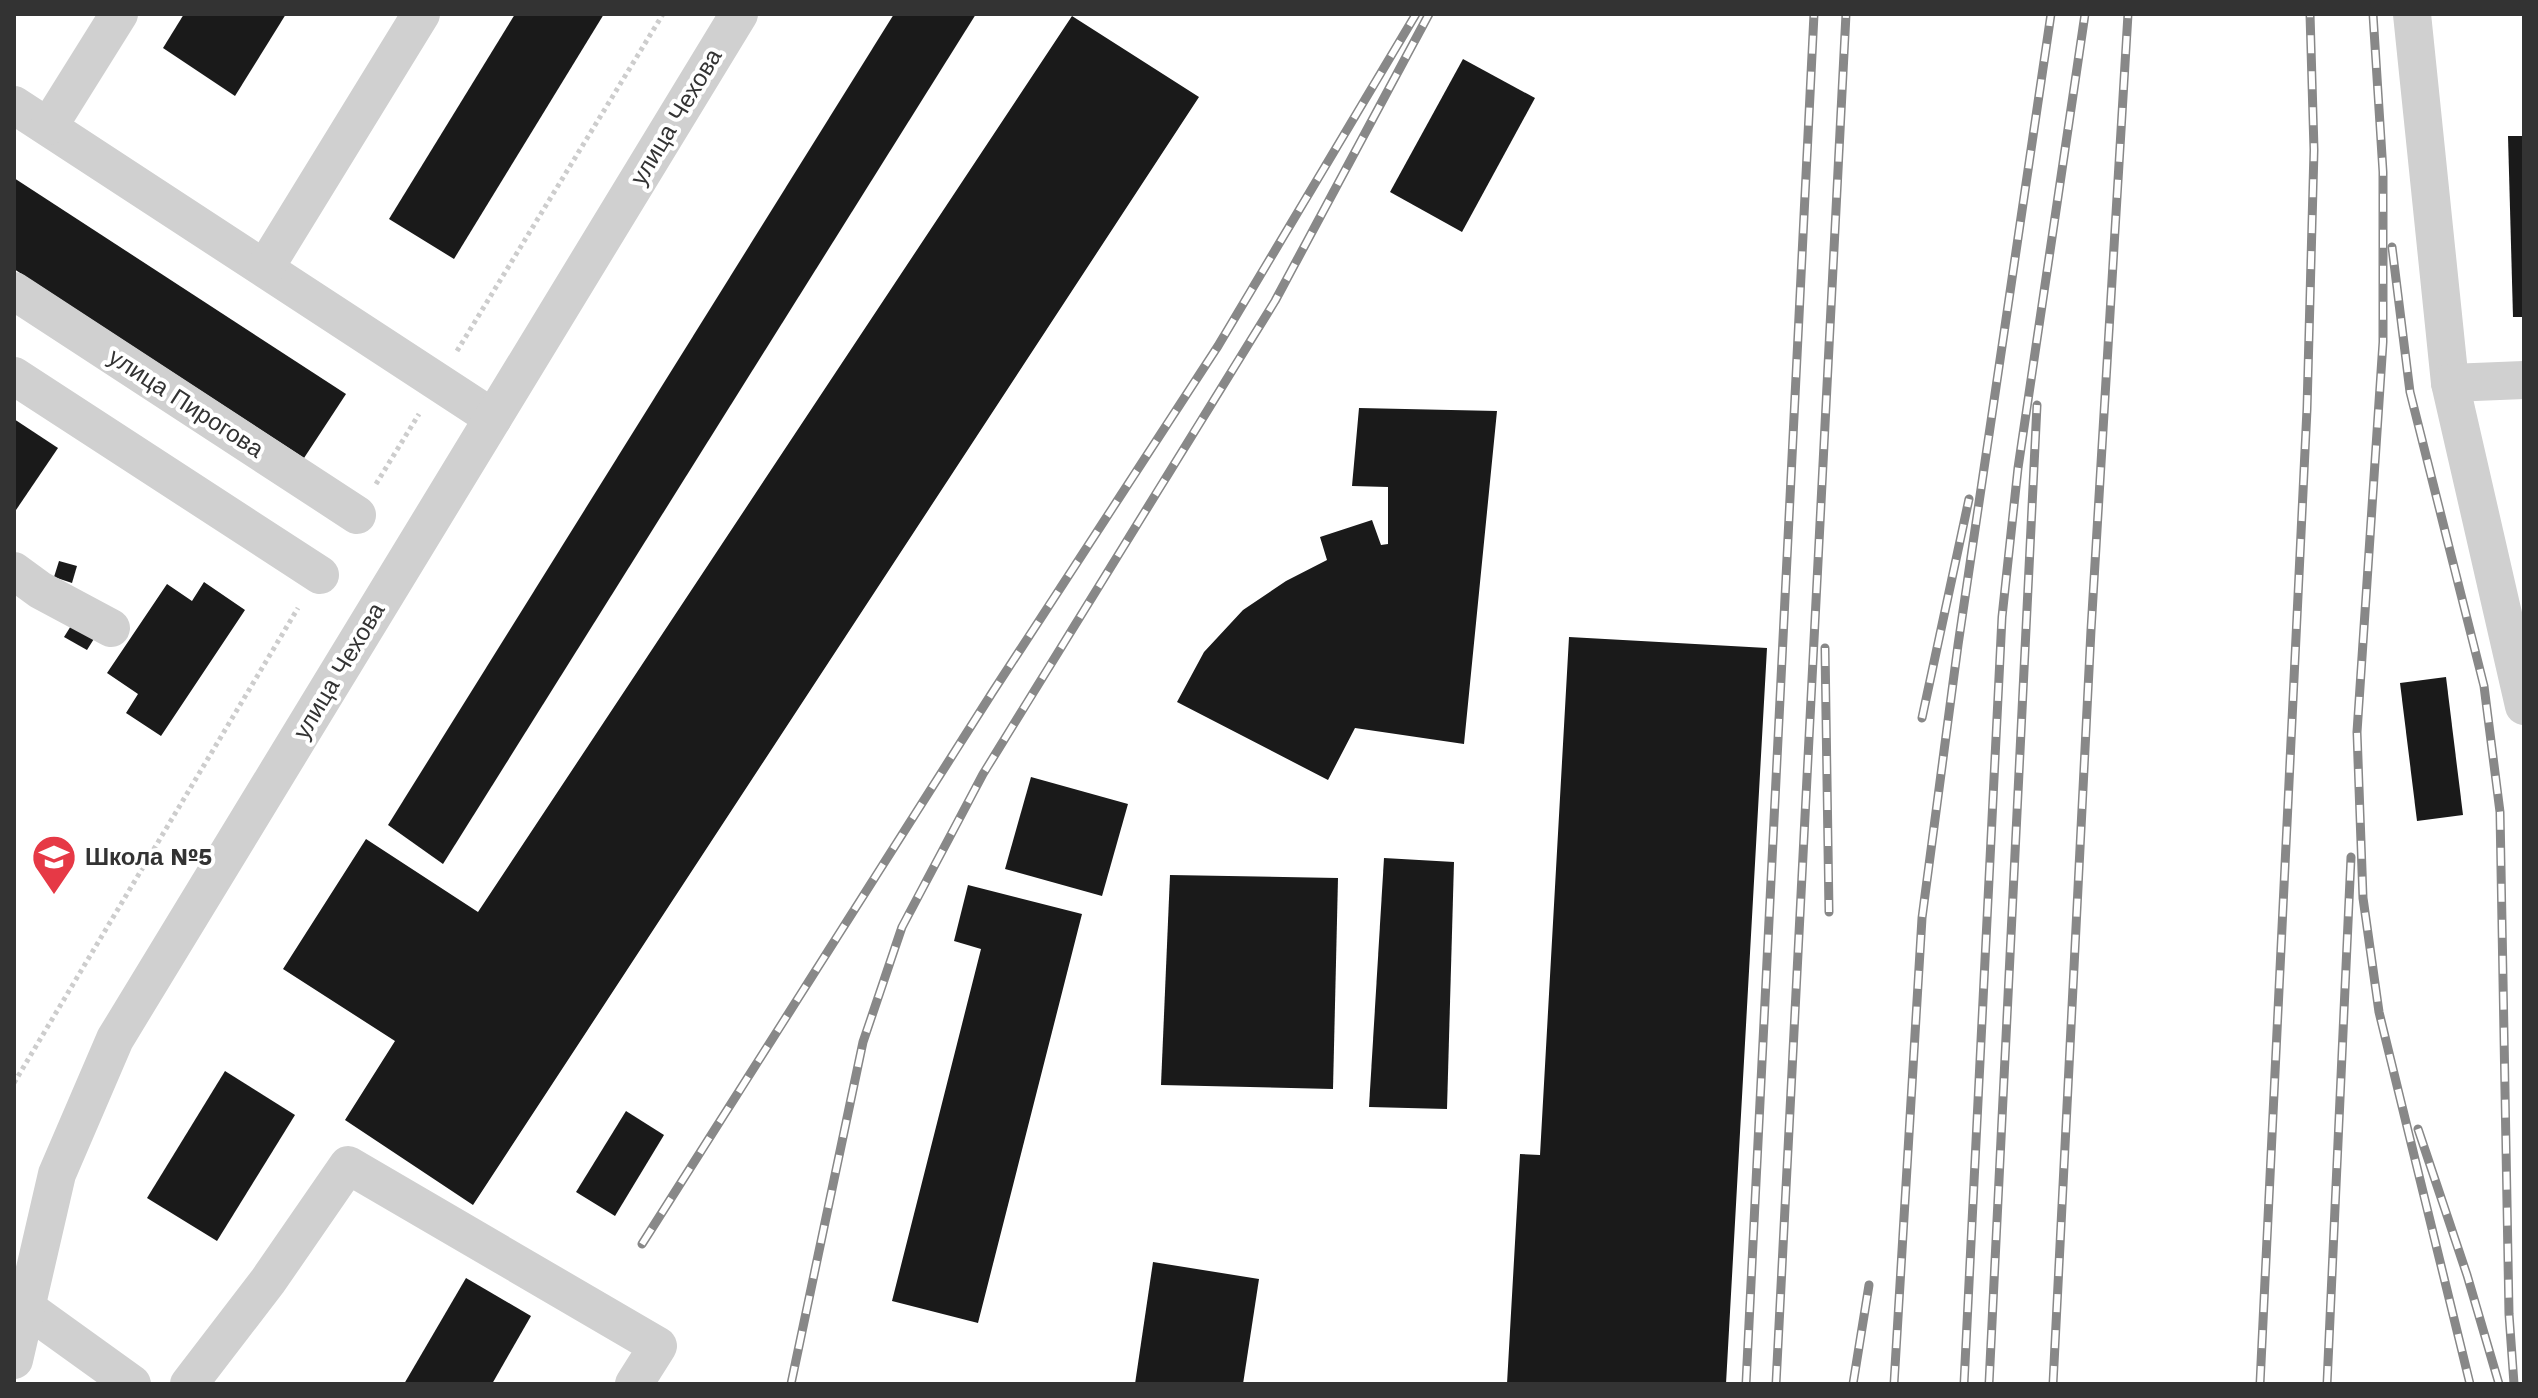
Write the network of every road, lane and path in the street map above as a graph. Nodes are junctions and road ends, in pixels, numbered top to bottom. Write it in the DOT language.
graph roads {
  1 [pos="119,14"];
  2 [pos="421,14"];
  3 [pos="663,14"];
  4 [pos="739,14"];
  5 [pos="2412,14"];
  6 [pos="14,105"];
  7 [pos="49,126"];
  8 [pos="265,268"];
  9 [pos="14,291"];
  10 [pos="14,376"];
  11 [pos="2524,380"];
  12 [pos="439,381"];
  13 [pos="2450,383"];
  14 [pos="14,399"];
  15 [pos="493,418"];
  16 [pos="357,515"];
  17 [pos="14,571"];
  18 [pos="314,583"];
  19 [pos="111,628"];
  20 [pos="2524,706"];
  21 [pos="14,1083"];
  22 [pos="20,1316"];
  23 [pos="14,1360"];
  24 [pos="132,1384"];
  25 [pos="189,1384"];
  26 [pos="634,1384"];
  1 -- 7 [label="street"];
  2 -- 8 [label="street"];
  3 -- 12 [label="path"];
  4 -- 15 [label="street, улица Чехова"];
  5 -- 13 [label="street"];
  6 -- 7 [label="street"];
  7 -- 8 [label="street"];
  8 -- 12 [label="street"];
  9 -- 16 [label="street, улица Пирогова"];
  10 -- 18 [label="street"];
  11 -- 13 [label="street"];
  12 -- 15 [label="street"];
  12 -- 16 [label="path"];
  13 -- 20 [label="street"];
  14 -- 18 [label="street"];
  15 -- 22 [label="street, улица Чехова"];
  17 -- 19 [label="street"];
  18 -- 21 [label="path"];
  22 -- 23 [label="street, улица Чехова"];
  22 -- 24 [label="street"];
  25 -- 26 [label="street"];
}
